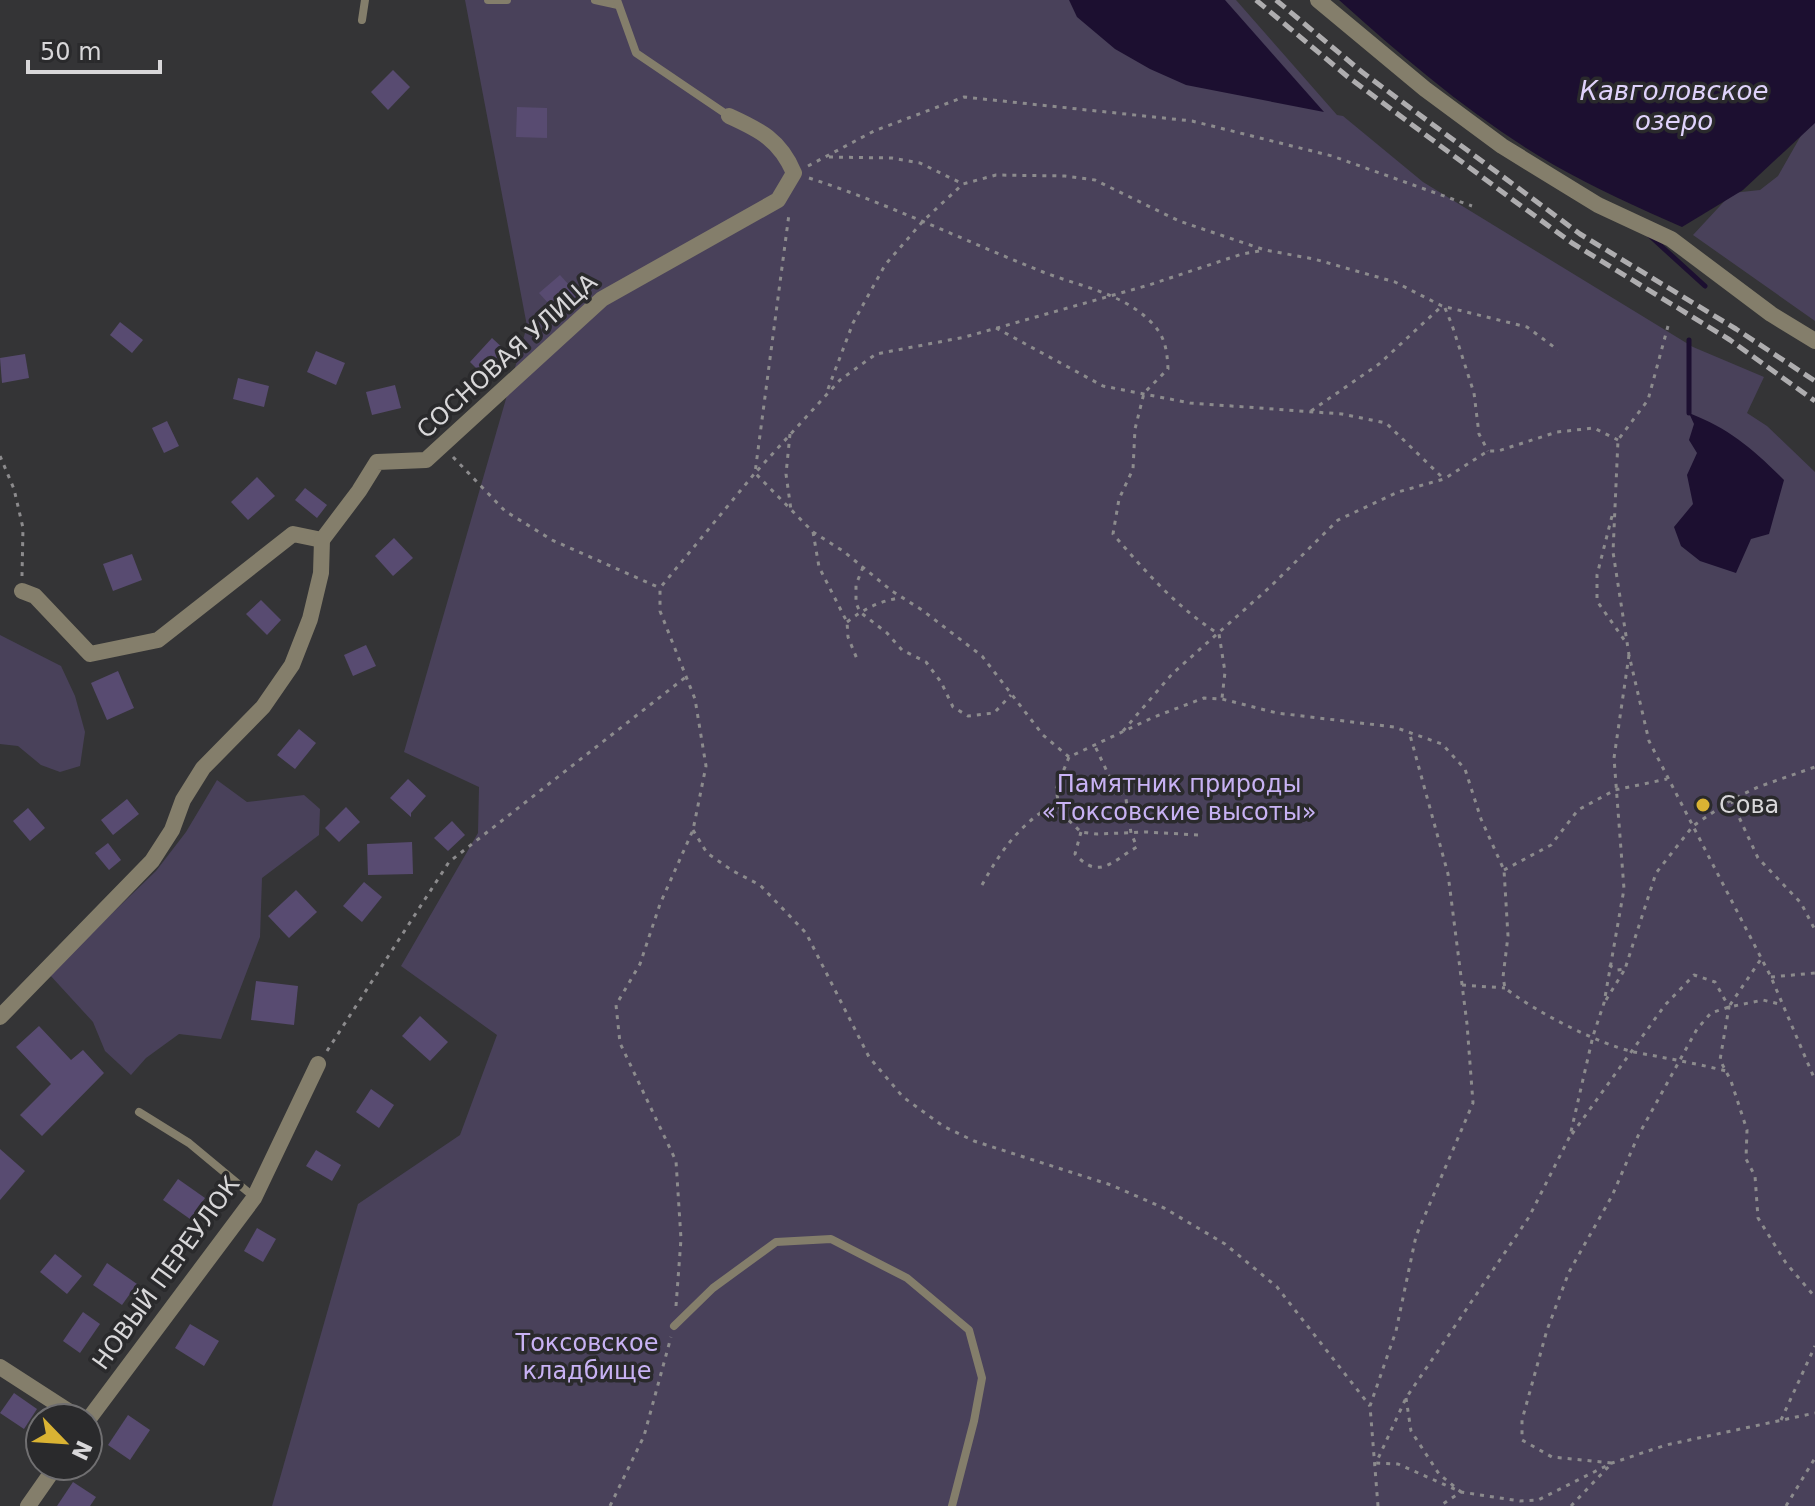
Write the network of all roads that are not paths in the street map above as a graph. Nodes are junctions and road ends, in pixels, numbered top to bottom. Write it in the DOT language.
graph roads {
  1 [pos="365,0"];
  2 [pos="488,0"];
  3 [pos="507,0"];
  4 [pos="595,0"];
  5 [pos="1318,0"];
  6 [pos="618,2"];
  7 [pos="362,20"];
  8 [pos="729,116"];
  9 [pos="1815,341"];
  10 [pos="322,540"];
  11 [pos="22,591"];
  12 [pos="0,1017"];
  13 [pos="318,1064"];
  14 [pos="139,1112"];
  15 [pos="254,1198"];
  16 [pos="674,1326"];
  17 [pos="0,1367"];
  18 [pos="54,1402"];
  19 [pos="101,1402"];
  20 [pos="45,1482"];
  21 [pos="28,1506"];
  22 [pos="952,1506"];
  1 -- 7 [label="lane"];
  2 -- 3 [label="lane"];
  4 -- 6 [label="lane"];
  5 -- 9 [label="street"];
  6 -- 8 [label="lane"];
  8 -- 10 [label="street, СОСНОВАЯ УЛИЦА"];
  10 -- 11 [label="street"];
  10 -- 12 [label="street"];
  13 -- 15 [label="street, НОВЫЙ ПЕРЕУЛОК"];
  14 -- 15 [label="lane"];
  15 -- 19 [label="street, НОВЫЙ ПЕРЕУЛОК"];
  16 -- 22 [label="lane"];
  17 -- 18 [label="street"];
  20 -- 21 [label="street"];
}
